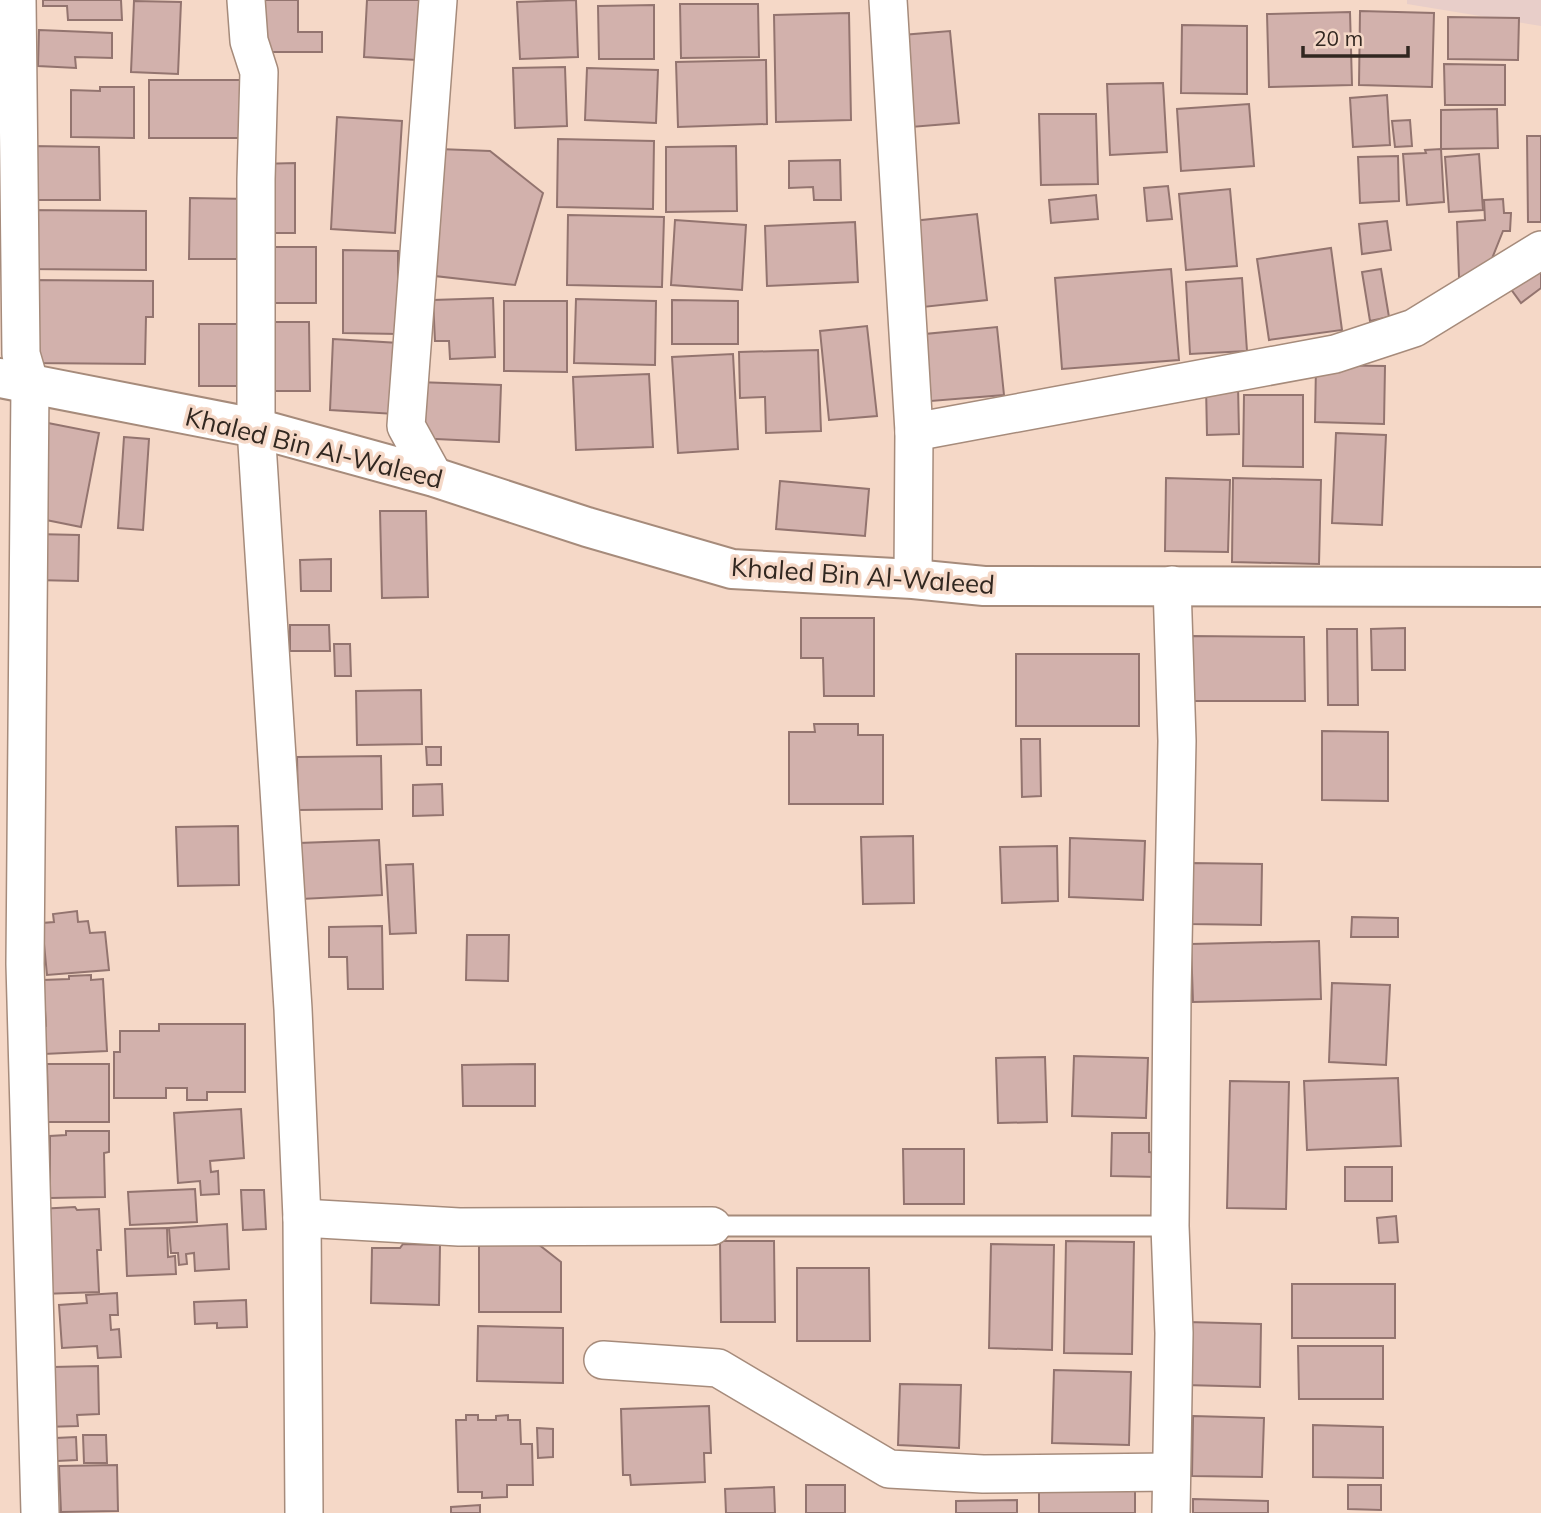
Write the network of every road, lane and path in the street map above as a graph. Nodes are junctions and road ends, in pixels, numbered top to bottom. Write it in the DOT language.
graph roads {
  1 [pos="17,0"];
  2 [pos="246,0"];
  3 [pos="438,0"];
  4 [pos="888,0"];
  5 [pos="1541,250"];
  6 [pos="15,381"];
  7 [pos="256,428"];
  8 [pos="914,432"];
  9 [pos="434,477"];
  10 [pos="913,579"];
  11 [pos="1172,585"];
  12 [pos="1541,587"];
  13 [pos="302,1217"];
  14 [pos="712,1226"];
  15 [pos="1170,1226"];
  16 [pos="603,1360"];
  17 [pos="1171,1472"];
  18 [pos="40,1513"];
  19 [pos="304,1513"];
  20 [pos="1171,1513"];
  1 -- 6 [label="street"];
  2 -- 7 [label="street"];
  3 -- 9 [label="street"];
  4 -- 8 [label="street"];
  5 -- 8 [label="street"];
  6 -- 7 [label="street, Khaled Bin Al-Waleed"];
  6 -- 18 [label="street"];
  7 -- 9 [label="street, Khaled Bin Al-Waleed"];
  7 -- 13 [label="street"];
  8 -- 10 [label="street"];
  9 -- 10 [label="street, Khaled Bin Al-Waleed"];
  10 -- 11 [label="street, Khaled Bin Al-Waleed"];
  11 -- 12 [label="street, Khaled Bin Al-Waleed"];
  11 -- 15 [label="street"];
  13 -- 14 [label="street"];
  13 -- 19 [label="street"];
  14 -- 15 [label="lane"];
  15 -- 17 [label="street"];
  16 -- 17 [label="street"];
  17 -- 20 [label="street"];
}
